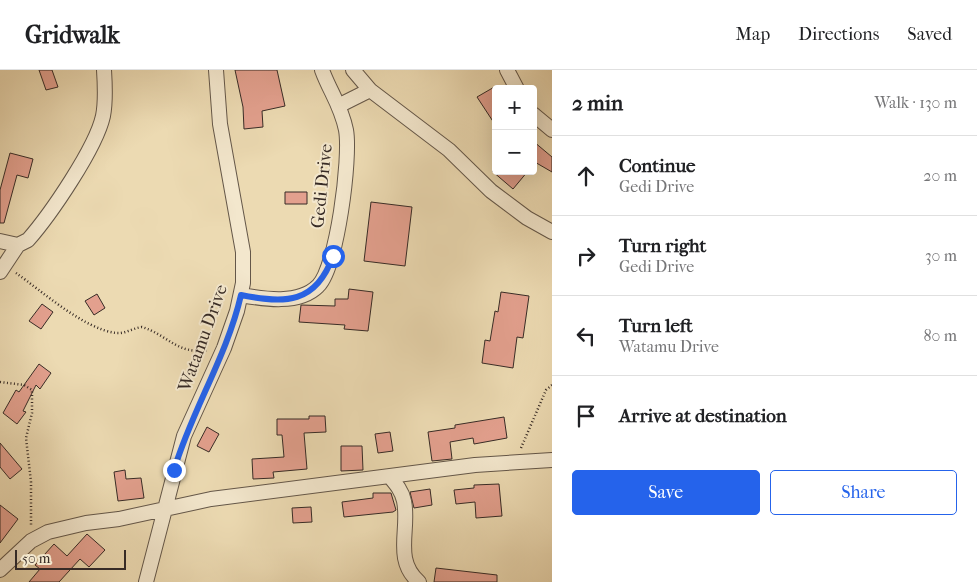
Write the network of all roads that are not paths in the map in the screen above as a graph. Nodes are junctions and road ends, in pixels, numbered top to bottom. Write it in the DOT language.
graph roads {
  1 [pos="104,70"];
  2 [pos="216,70"];
  3 [pos="322,70"];
  4 [pos="353,70"];
  5 [pos="507,70"];
  6 [pos="515,85"];
  7 [pos="370,90"];
  8 [pos="340,105"];
  9 [pos="537,117"];
  10 [pos="552,130"];
  11 [pos="552,232"];
  12 [pos="0,241"];
  13 [pos="18,245"];
  14 [pos="2,268"];
  15 [pos="241,295"];
  16 [pos="552,460"];
  17 [pos="390,477"];
  18 [pos="165,507"];
  19 [pos="0,570"];
  20 [pos="146,582"];
  21 [pos="419,582"];
  1 -- 13 [label="street"];
  2 -- 15 [label="street, Watamu Drive"];
  3 -- 8 [label="street, Gedi Drive"];
  4 -- 7 [label="street"];
  5 -- 6 [label="street"];
  7 -- 8 [label="street"];
  7 -- 11 [label="street"];
  8 -- 15 [label="street, Gedi Drive"];
  9 -- 10 [label="street"];
  12 -- 13 [label="street"];
  13 -- 14 [label="street"];
  15 -- 18 [label="street, Watamu Drive"];
  16 -- 17 [label="street"];
  17 -- 18 [label="street"];
  17 -- 21 [label="street"];
  18 -- 19 [label="street"];
  18 -- 20 [label="street, Watamu Drive"];
}
